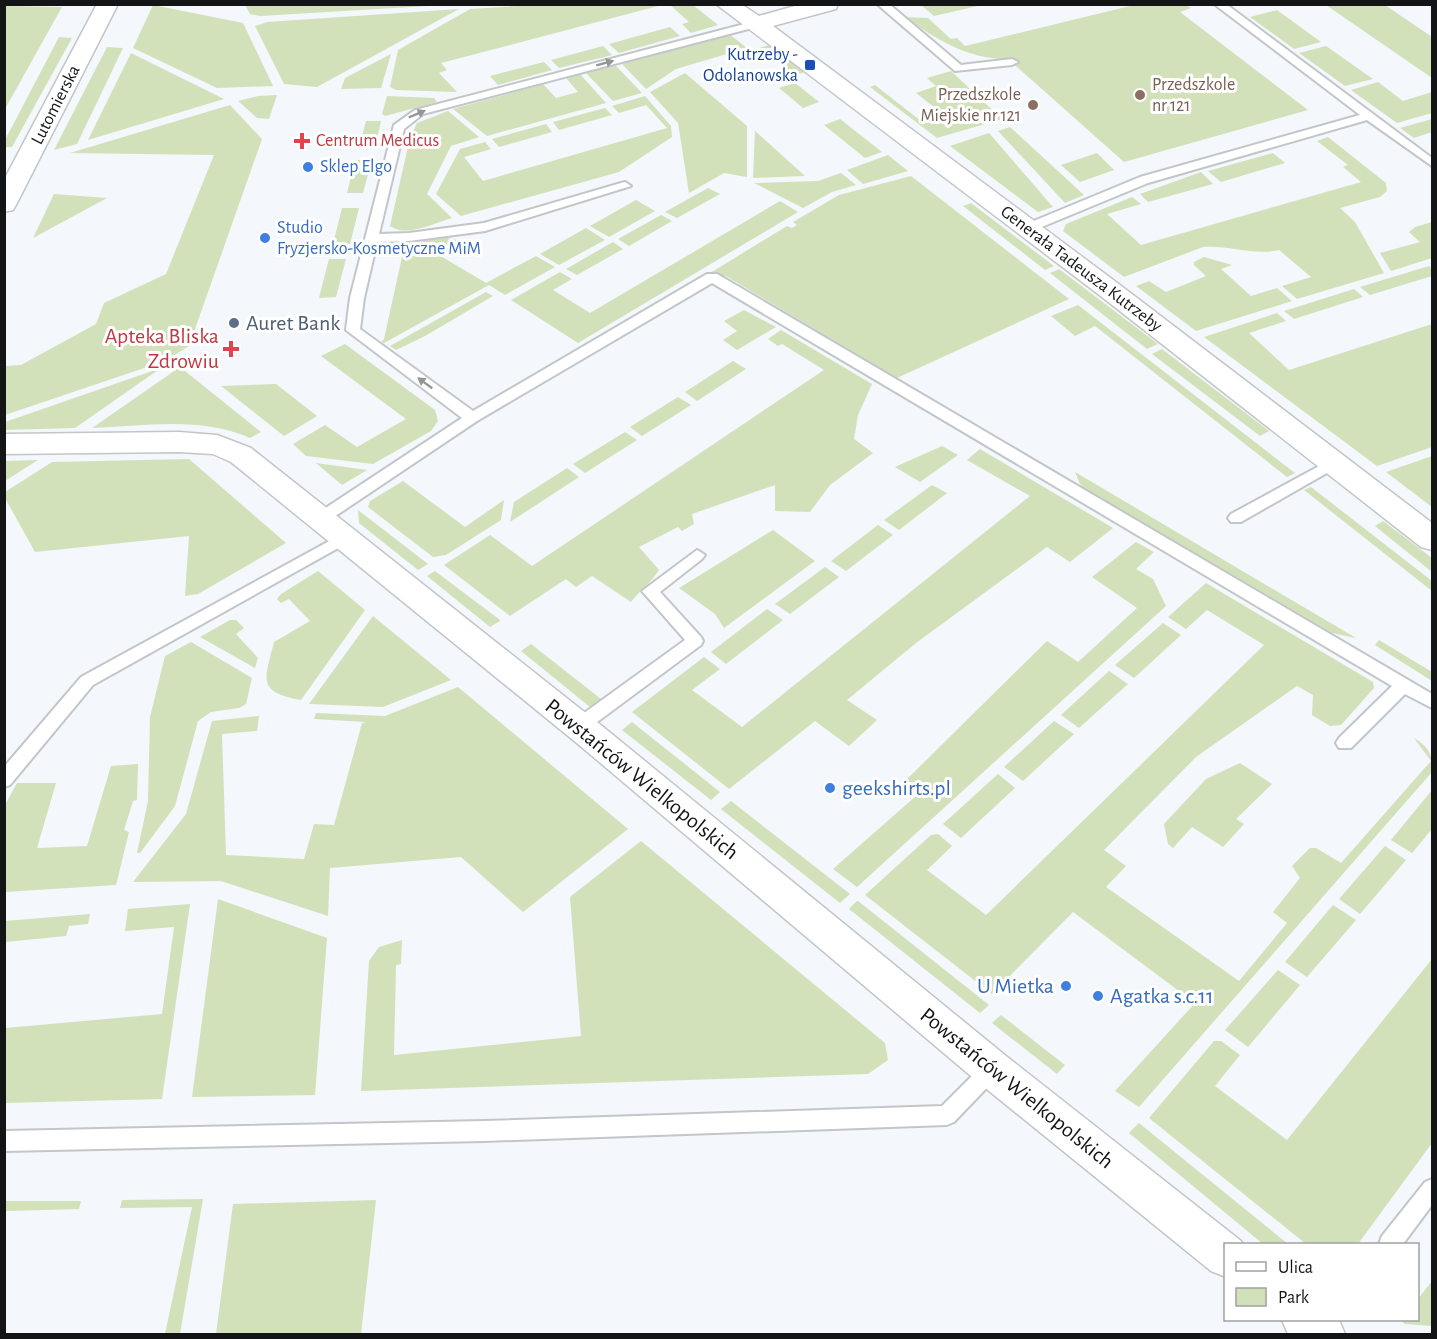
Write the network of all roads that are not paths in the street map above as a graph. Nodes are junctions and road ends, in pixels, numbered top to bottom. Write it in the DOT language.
graph roads {
  1 [pos="108,4"];
  2 [pos="726,4"];
  3 [pos="828,4"];
  4 [pos="882,4"];
  5 [pos="1218,4"];
  6 [pos="756,24"];
  7 [pos="1012,62"];
  8 [pos="1369,116"];
  9 [pos="1432,163"];
  10 [pos="12,176"];
  11 [pos="624,186"];
  12 [pos="4,205"];
  13 [pos="1028,228"];
  14 [pos="371,238"];
  15 [pos="472,418"];
  16 [pos="4,444"];
  17 [pos="1334,463"];
  18 [pos="1236,518"];
  19 [pos="332,529"];
  20 [pos="1432,539"];
  21 [pos="697,555"];
  22 [pos="1403,685"];
  23 [pos="1432,702"];
  24 [pos="579,726"];
  25 [pos="1345,743"];
  26 [pos="4,780"];
  27 [pos="992,1070"];
  28 [pos="4,1141"];
  29 [pos="1432,1189"];
  30 [pos="1392,1243"];
  31 [pos="1224,1254"];
  32 [pos="1305,1321"];
  33 [pos="1333,1321"];
  34 [pos="1323,1334"];
  1 -- 10 [label="street, Lutomierska"];
  2 -- 6 [label="street, Generała Tadeusza Kutrzeby"];
  3 -- 6 [label="street"];
  4 -- 7 [label="lane"];
  5 -- 8 [label="lane"];
  6 -- 13 [label="street, Generała Tadeusza Kutrzeby"];
  14 -- 6 [label="lane, one-way"];
  8 -- 9 [label="lane"];
  8 -- 13 [label="lane"];
  10 -- 12 [label="street, Lutomierska"];
  11 -- 14 [label="lane"];
  13 -- 17 [label="street, Generała Tadeusza Kutrzeby"];
  15 -- 14 [label="lane, one-way"];
  15 -- 19 [label="lane"];
  15 -- 22 [label="lane"];
  16 -- 19 [label="street, Powstańców Wielkopolskich"];
  17 -- 18 [label="lane"];
  17 -- 20 [label="street, Generała Tadeusza Kutrzeby"];
  19 -- 24 [label="street, Powstańców Wielkopolskich"];
  19 -- 26 [label="lane"];
  21 -- 24 [label="lane"];
  22 -- 23 [label="lane"];
  22 -- 25 [label="lane"];
  24 -- 27 [label="street, Powstańców Wielkopolskich"];
  27 -- 28 [label="lane"];
  27 -- 31 [label="street, Powstańców Wielkopolskich"];
  29 -- 30 [label="lane"];
  32 -- 34 [label="street"];
  33 -- 34 [label="lane"];
}
